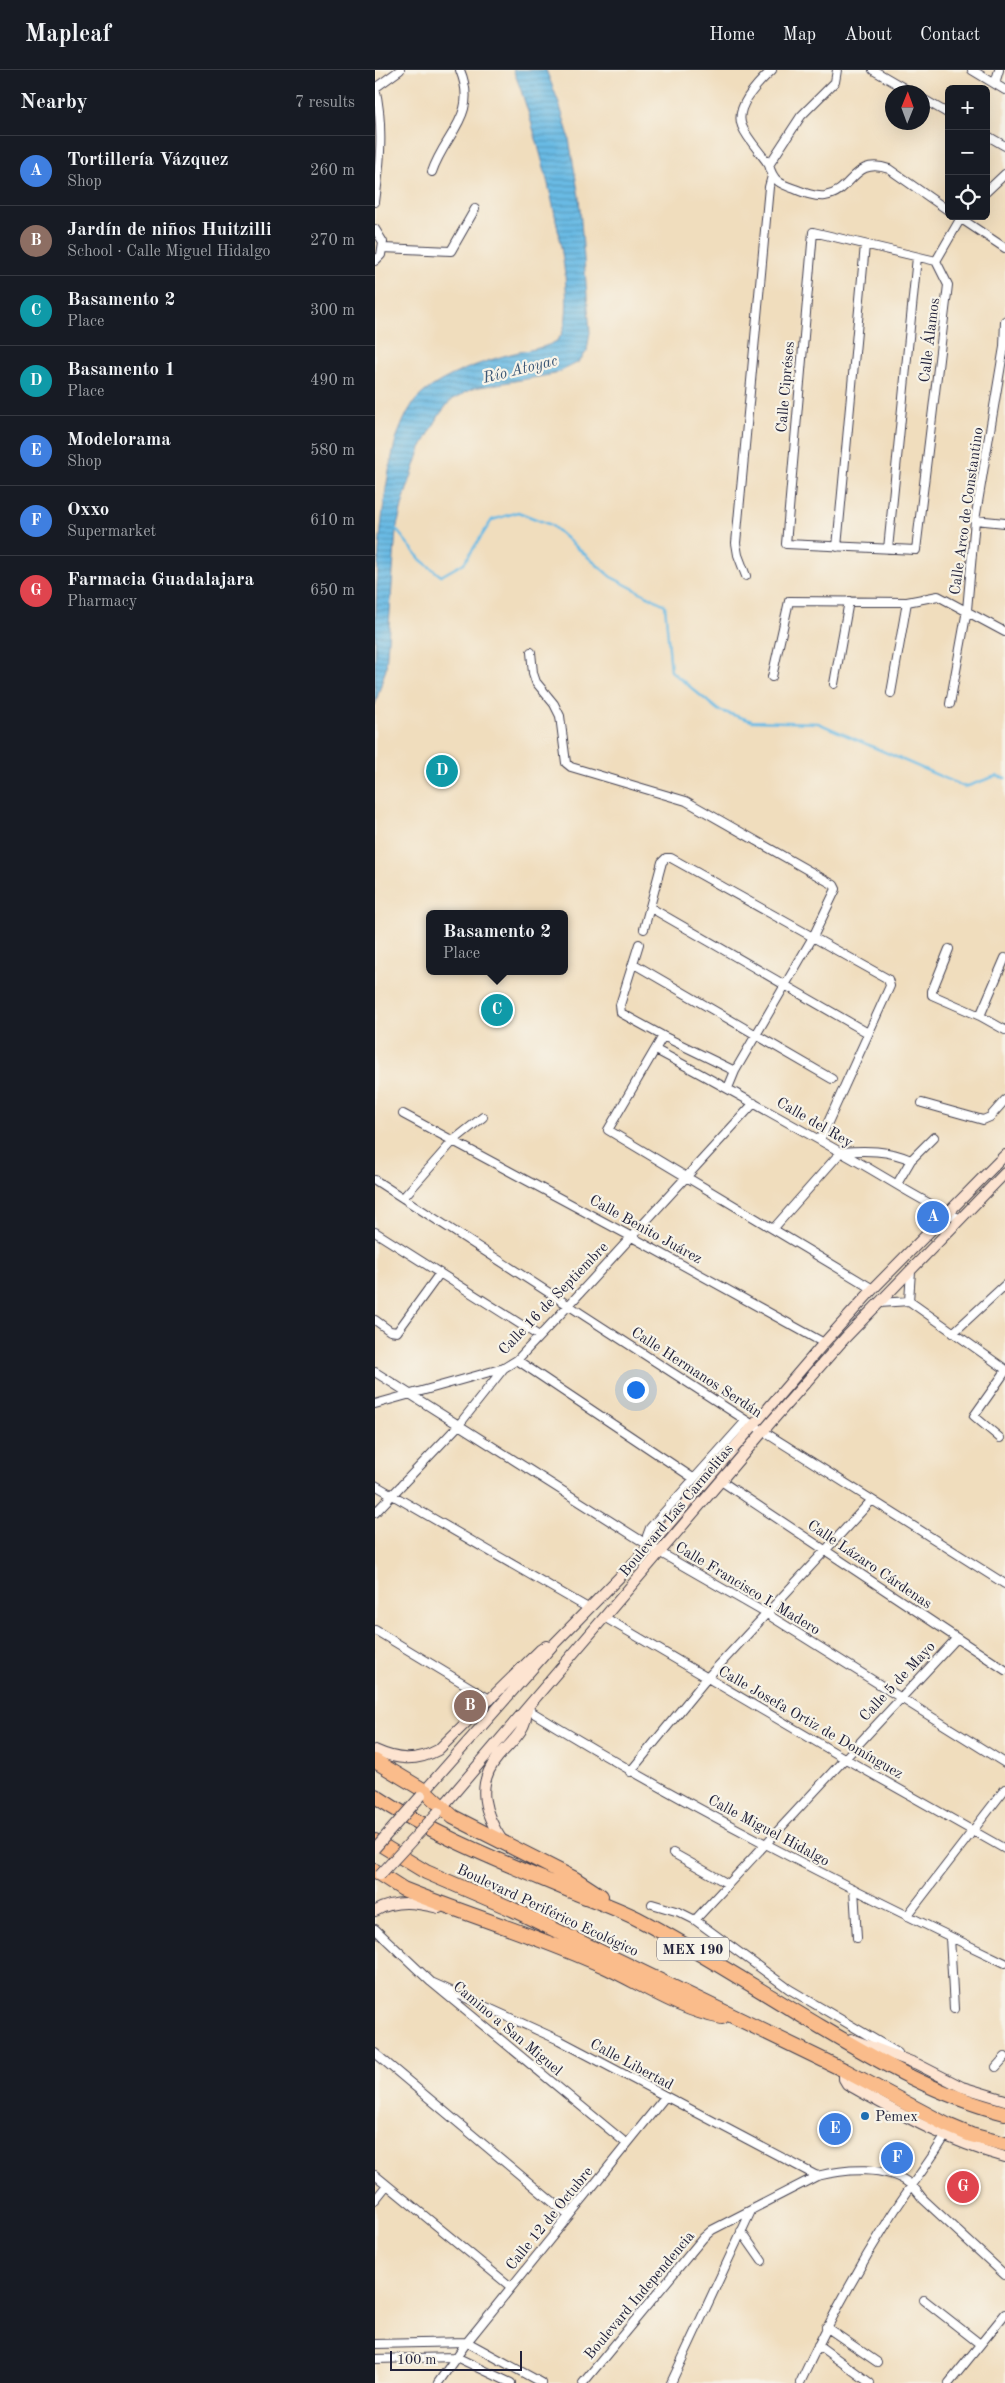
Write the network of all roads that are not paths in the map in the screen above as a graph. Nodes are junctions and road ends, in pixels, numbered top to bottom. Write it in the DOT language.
graph roads {
  1 [pos="400,70"];
  2 [pos="460,70"];
  3 [pos="772,70"];
  4 [pos="873,70"];
  5 [pos="973,70"];
  6 [pos="999,70"];
  7 [pos="837,72"];
  8 [pos="884,73"];
  9 [pos="995,83"];
  10 [pos="901,85"];
  11 [pos="375,88"];
  12 [pos="1005,90"];
  13 [pos="930,103"];
  14 [pos="945,112"];
  15 [pos="990,137"];
  16 [pos="1005,146"];
  17 [pos="769,165"];
  18 [pos="433,172"];
  19 [pos="1005,174"];
  20 [pos="772,176"];
  21 [pos="990,188"];
  22 [pos="375,202"];
  23 [pos="475,208"];
  24 [pos="945,208"];
  25 [pos="958,220"];
  26 [pos="964,220"];
  27 [pos="375,229"];
  28 [pos="865,245"];
  29 [pos="383,248"];
  30 [pos="1005,248"];
  31 [pos="917,257"];
  32 [pos="375,261"];
  33 [pos="936,262"];
  34 [pos="1005,321"];
  35 [pos="1004,347"];
  36 [pos="975,520"];
  37 [pos="1005,523"];
  38 [pos="837,547"];
  39 [pos="888,549"];
  40 [pos="746,576"];
  41 [pos="849,601"];
  42 [pos="907,602"];
  43 [pos="967,610"];
  44 [pos="1005,632"];
  45 [pos="531,652"];
  46 [pos="772,677"];
  47 [pos="834,684"];
  48 [pos="891,693"];
  49 [pos="950,704"];
  50 [pos="651,908"];
  51 [pos="644,929"];
  52 [pos="813,937"];
  53 [pos="639,944"];
  54 [pos="949,949"];
  55 [pos="1005,958"];
  56 [pos="634,964"];
  57 [pos="785,985"];
  58 [pos="980,1016"];
  59 [pos="1005,1030"];
  60 [pos="868,1033"];
  61 [pos="756,1035"];
  62 [pos="663,1036"];
  63 [pos="656,1050"];
  64 [pos="735,1072"];
  65 [pos="832,1079"];
  66 [pos="727,1088"];
  67 [pos="1005,1100"];
  68 [pos="754,1103"];
  69 [pos="923,1103"];
  70 [pos="403,1114"];
  71 [pos="483,1117"];
  72 [pos="935,1137"];
  73 [pos="454,1140"];
  74 [pos="820,1140"];
  75 [pos="841,1152"];
  76 [pos="1005,1155"];
  77 [pos="911,1160"];
  78 [pos="1005,1173"];
  79 [pos="686,1178"];
  80 [pos="375,1180"];
  81 [pos="897,1184"];
  82 [pos="403,1198"];
  83 [pos="948,1214"];
  84 [pos="961,1219"];
  85 [pos="773,1229"];
  86 [pos="375,1232"];
  87 [pos="631,1236"];
  88 [pos="911,1271"];
  89 [pos="440,1273"];
  90 [pos="1005,1285"];
  91 [pos="873,1289"];
  92 [pos="909,1302"];
  93 [pos="880,1303"];
  94 [pos="569,1305"];
  95 [pos="375,1320"];
  96 [pos="953,1333"];
  97 [pos="539,1336"];
  98 [pos="824,1343"];
  99 [pos="517,1360"];
  100 [pos="504,1368"];
  101 [pos="1005,1370"];
  102 [pos="375,1372"];
  103 [pos="409,1394"];
  104 [pos="375,1404"];
  105 [pos="754,1425"];
  106 [pos="458,1426"];
  107 [pos="763,1431"];
  108 [pos="1000,1438"];
  109 [pos="693,1478"];
  110 [pos="721,1480"];
  111 [pos="375,1484"];
  112 [pos="393,1493"];
  113 [pos="872,1500"];
  114 [pos="375,1514"];
  115 [pos="649,1546"];
  116 [pos="826,1551"];
  117 [pos="659,1552"];
  118 [pos="1005,1584"];
  119 [pos="588,1608"];
  120 [pos="767,1614"];
  121 [pos="605,1617"];
  122 [pos="375,1630"];
  123 [pos="957,1638"];
  124 [pos="554,1644"];
  125 [pos="1005,1670"];
  126 [pos="708,1676"];
  127 [pos="902,1698"];
  128 [pos="491,1700"];
  129 [pos="527,1709"];
  130 [pos="375,1750"];
  131 [pos="844,1758"];
  132 [pos="375,1761"];
  133 [pos="1005,1763"];
  134 [pos="630,1772"];
  135 [pos="1005,1789"];
  136 [pos="423,1793"];
  137 [pos="375,1796"];
  138 [pos="440,1810"];
  139 [pos="972,1831"];
  140 [pos="375,1841"];
  141 [pos="504,1842"];
  142 [pos="763,1844"];
  143 [pos="375,1848"];
  144 [pos="1005,1849"];
  145 [pos="673,1853"];
  146 [pos="377,1875"];
  147 [pos="729,1884"];
  148 [pos="854,1889"];
  149 [pos="652,1904"];
  150 [pos="375,1911"];
  151 [pos="464,1914"];
  152 [pos="907,1916"];
  153 [pos="635,1918"];
  154 [pos="695,1920"];
  155 [pos="375,1929"];
  156 [pos="950,1936"];
  157 [pos="857,1938"];
  158 [pos="1005,1963"];
  159 [pos="431,1982"];
  160 [pos="954,2009"];
  161 [pos="740,2020"];
  162 [pos="820,2027"];
  163 [pos="375,2053"];
  164 [pos="1005,2057"];
  165 [pos="917,2064"];
  166 [pos="996,2067"];
  167 [pos="844,2070"];
  168 [pos="665,2097"];
  169 [pos="1005,2100"];
  170 [pos="1005,2113"];
  171 [pos="945,2138"];
  172 [pos="627,2144"];
  173 [pos="1005,2144"];
  174 [pos="1005,2157"];
  175 [pos="375,2175"];
  176 [pos="817,2176"];
  177 [pos="387,2185"];
  178 [pos="912,2185"];
  179 [pos="375,2200"];
  180 [pos="751,2211"];
  181 [pos="569,2216"];
  182 [pos="741,2231"];
  183 [pos="762,2261"];
  184 [pos="1005,2276"];
  185 [pos="511,2287"];
  186 [pos="924,2300"];
  187 [pos="1005,2314"];
  188 [pos="826,2327"];
  189 [pos="467,2342"];
  190 [pos="375,2344"];
  191 [pos="980,2344"];
  192 [pos="818,2345"];
  193 [pos="457,2357"];
  194 [pos="375,2359"];
  195 [pos="877,2362"];
  196 [pos="437,2383"];
  197 [pos="511,2383"];
  198 [pos="542,2383"];
  199 [pos="583,2383"];
  200 [pos="671,2383"];
  201 [pos="801,2383"];
  202 [pos="870,2383"];
  203 [pos="949,2383"];
  1 -- 11 [label="street"];
  2 -- 18 [label="street"];
  3 -- 17 [label="street"];
  4 -- 8 [label="street"];
  5 -- 9 [label="street"];
  6 -- 9 [label="street"];
  7 -- 17 [label="street"];
  8 -- 10 [label="street"];
  9 -- 12 [label="street"];
  11 -- 22 [label="street"];
  13 -- 14 [label="street"];
  15 -- 16 [label="street"];
  17 -- 20 [label="street"];
  19 -- 21 [label="street"];
  20 -- 24 [label="street"];
  20 -- 40 [label="street"];
  23 -- 29 [label="street"];
  25 -- 33 [label="street"];
  26 -- 30 [label="street"];
  27 -- 29 [label="street"];
  28 -- 31 [label="street"];
  28 -- 38 [label="street"];
  28 -- 38 [label="street, Calle Cipréses"];
  29 -- 32 [label="street"];
  31 -- 33 [label="street"];
  31 -- 39 [label="street"];
  33 -- 39 [label="street, Calle Álamos"];
  34 -- 35 [label="street, Calle Arco de Constantino"];
  35 -- 36 [label="street, Calle Arco de Constantino"];
  36 -- 37 [label="street"];
  36 -- 43 [label="street, Calle Arco de Constantino"];
  38 -- 39 [label="street"];
  41 -- 42 [label="street"];
  41 -- 46 [label="street"];
  41 -- 47 [label="street"];
  42 -- 43 [label="street"];
  42 -- 48 [label="street"];
  43 -- 44 [label="street"];
  43 -- 49 [label="street, Calle Arco de Constantino"];
  45 -- 52 [label="street"];
  50 -- 51 [label="street"];
  50 -- 52 [label="street"];
  50 -- 57 [label="street"];
  52 -- 57 [label="street"];
  52 -- 60 [label="street"];
  53 -- 56 [label="street"];
  54 -- 58 [label="street"];
  55 -- 58 [label="street"];
  56 -- 61 [label="street"];
  56 -- 62 [label="street"];
  57 -- 60 [label="street"];
  57 -- 61 [label="street"];
  58 -- 59 [label="street"];
  60 -- 74 [label="street"];
  61 -- 64 [label="street"];
  61 -- 65 [label="street"];
  62 -- 63 [label="street"];
  62 -- 64 [label="street"];
  63 -- 66 [label="street, Calle del Rey"];
  63 -- 79 [label="street"];
  64 -- 66 [label="street"];
  66 -- 68 [label="street, Calle del Rey"];
  67 -- 69 [label="street"];
  68 -- 74 [label="street, Calle del Rey"];
  68 -- 79 [label="street, Calle 16 de Septiembre"];
  70 -- 73 [label="street, Calle Benito Juárez"];
  71 -- 73 [label="street"];
  72 -- 77 [label="street"];
  73 -- 82 [label="street"];
  73 -- 87 [label="street, Calle Benito Juárez"];
  74 -- 75 [label="street, Calle del Rey"];
  75 -- 77 [label="street"];
  75 -- 81 [label="street, Calle del Rey"];
  75 -- 85 [label="street"];
  76 -- 83 [label="main road, Boulevard Las Carmelitas"];
  77 -- 81 [label="street"];
  78 -- 84 [label="main road, Boulevard Las Carmelitas"];
  79 -- 85 [label="street"];
  79 -- 87 [label="street, Calle 16 de Septiembre"];
  80 -- 82 [label="street, Calle Hermanos Serdán"];
  81 -- 83 [label="street, Calle del Rey"];
  82 -- 94 [label="street, Calle Hermanos Serdán"];
  83 -- 84 [label="street, Calle del Rey"];
  83 -- 91 [label="main road, Boulevard Las Carmelitas"];
  84 -- 88 [label="main road, Boulevard Las Carmelitas"];
  85 -- 91 [label="street"];
  86 -- 89 [label="street"];
  87 -- 94 [label="street, Calle 16 de Septiembre"];
  87 -- 98 [label="street, Calle Benito Juárez"];
  88 -- 92 [label="street"];
  88 -- 93 [label="main road, Boulevard Las Carmelitas"];
  89 -- 95 [label="street"];
  89 -- 97 [label="street"];
  90 -- 96 [label="street"];
  91 -- 98 [label="main road, Boulevard Las Carmelitas"];
  92 -- 93 [label="street"];
  92 -- 96 [label="street"];
  93 -- 107 [label="main road, Boulevard Las Carmelitas"];
  94 -- 97 [label="street, Calle 16 de Septiembre"];
  94 -- 105 [label="street, Calle Hermanos Serdán"];
  96 -- 101 [label="street"];
  97 -- 99 [label="street, Calle 16 de Septiembre"];
  98 -- 105 [label="main road, Boulevard Las Carmelitas"];
  99 -- 100 [label="street, Calle 16 de Septiembre"];
  99 -- 109 [label="street"];
  100 -- 103 [label="street"];
  100 -- 106 [label="street, Calle 16 de Septiembre"];
  101 -- 108 [label="street"];
  102 -- 103 [label="street, Calle Francisco I. Madero"];
  103 -- 104 [label="street"];
  103 -- 106 [label="street, Calle Francisco I. Madero"];
  105 -- 107 [label="street, Calle Hermanos Serdán"];
  105 -- 109 [label="street, Boulevard Las Carmelitas"];
  105 -- 115 [label="main road, Boulevard Las Carmelitas"];
  106 -- 112 [label="street, Calle 16 de Septiembre"];
  106 -- 115 [label="street, Calle Francisco I. Madero"];
  107 -- 110 [label="main road, Boulevard Las Carmelitas"];
  107 -- 113 [label="street, Calle Hermanos Serdán"];
  109 -- 115 [label="street, Boulevard Las Carmelitas"];
  110 -- 116 [label="street, Calle Lázaro Cárdenas"];
  110 -- 117 [label="main road, Boulevard Las Carmelitas"];
  111 -- 112 [label="street"];
  112 -- 114 [label="street, Calle 16 de Septiembre"];
  112 -- 119 [label="street"];
  113 -- 116 [label="street"];
  113 -- 118 [label="street, Calle Hermanos Serdán"];
  115 -- 117 [label="street, Calle Francisco I. Madero"];
  115 -- 119 [label="main road, Boulevard Las Carmelitas"];
  116 -- 120 [label="street"];
  116 -- 123 [label="street, Calle Lázaro Cárdenas"];
  117 -- 120 [label="street, Calle Francisco I. Madero"];
  117 -- 121 [label="main road, Boulevard Las Carmelitas"];
  119 -- 124 [label="main road, Boulevard Las Carmelitas"];
  120 -- 126 [label="street"];
  120 -- 127 [label="street, Calle Francisco I. Madero"];
  121 -- 126 [label="street, Calle Josefa Ortiz de Domínguez"];
  121 -- 129 [label="main road, Boulevard Las Carmelitas"];
  122 -- 128 [label="street"];
  123 -- 125 [label="street, Calle Lázaro Cárdenas"];
  123 -- 127 [label="street, Calle 5 de Mayo"];
  124 -- 128 [label="main road"];
  124 -- 136 [label="main road, Boulevard Las Carmelitas"];
  126 -- 131 [label="street, Calle Josefa Ortiz de Domínguez"];
  126 -- 134 [label="street"];
  127 -- 131 [label="street, Calle 5 de Mayo"];
  127 -- 133 [label="street, Calle Francisco I. Madero"];
  128 -- 130 [label="main road"];
  129 -- 134 [label="street, Calle Miguel Hidalgo"];
  129 -- 138 [label="main road, Boulevard Las Carmelitas"];
  129 -- 141 [label="main road"];
  131 -- 139 [label="street, Calle Josefa Ortiz de Domínguez"];
  131 -- 142 [label="street, Calle 5 de Mayo"];
  132 -- 136 [label="highway"];
  134 -- 142 [label="street, Calle Miguel Hidalgo"];
  135 -- 139 [label="street"];
  136 -- 138 [label="highway"];
  136 -- 143 [label="main road, Boulevard Las Carmelitas, bridge"];
  137 -- 153 [label="highway, Boulevard Periférico Ecológico / MEX 190"];
  138 -- 141 [label="highway"];
  138 -- 146 [label="main road, Boulevard Las Carmelitas, bridge"];
  139 -- 144 [label="street, Calle Josefa Ortiz de Domínguez"];
  139 -- 152 [label="street"];
  140 -- 161 [label="highway, Boulevard Periférico Ecológico / MEX 190"];
  141 -- 153 [label="highway"];
  142 -- 147 [label="street, Calle 5 de Mayo"];
  142 -- 148 [label="street, Calle Miguel Hidalgo"];
  145 -- 147 [label="street"];
  146 -- 151 [label="highway"];
  147 -- 154 [label="street, Calle 5 de Mayo"];
  148 -- 152 [label="street, Calle Miguel Hidalgo"];
  148 -- 157 [label="street"];
  149 -- 154 [label="street"];
  150 -- 151 [label="main road"];
  151 -- 161 [label="highway"];
  152 -- 156 [label="street, Calle Miguel Hidalgo"];
  153 -- 162 [label="highway, Boulevard Periférico Ecológico / MEX 190"];
  154 -- 165 [label="street"];
  155 -- 159 [label="street, Camino a San Miguel"];
  156 -- 158 [label="street, Calle Miguel Hidalgo"];
  156 -- 160 [label="street"];
  159 -- 168 [label="street, Calle Libertad"];
  159 -- 172 [label="street, Camino a San Miguel"];
  161 -- 167 [label="highway, Boulevard Periférico Ecológico / MEX 190"];
  162 -- 165 [label="main road, Boulevard Periférico Ecológico"];
  162 -- 170 [label="highway, Boulevard Periférico Ecológico / MEX 190"];
  163 -- 181 [label="street"];
  164 -- 166 [label="street"];
  165 -- 169 [label="main road, Boulevard Periférico Ecológico"];
  167 -- 171 [label="main road"];
  167 -- 173 [label="highway, Boulevard Periférico Ecológico / MEX 190"];
  168 -- 172 [label="street, Calle 12 de Octubre"];
  168 -- 176 [label="street, Calle Libertad"];
  171 -- 174 [label="main road"];
  171 -- 178 [label="street"];
  172 -- 181 [label="street, Calle 12 de Octubre"];
  175 -- 177 [label="street"];
  176 -- 178 [label="street, Boulevard Independencia"];
  176 -- 180 [label="street, Boulevard Independencia"];
  177 -- 179 [label="street"];
  177 -- 185 [label="street"];
  178 -- 184 [label="street"];
  178 -- 188 [label="street"];
  180 -- 182 [label="street"];
  180 -- 199 [label="street, Boulevard Independencia"];
  181 -- 185 [label="street, Calle 12 de Octubre"];
  182 -- 183 [label="street"];
  182 -- 200 [label="street"];
  185 -- 189 [label="street, Calle 12 de Octubre"];
  186 -- 191 [label="street"];
  187 -- 191 [label="street"];
  188 -- 192 [label="street"];
  188 -- 195 [label="street"];
  189 -- 190 [label="street"];
  189 -- 193 [label="street, Calle 12 de Octubre"];
  189 -- 198 [label="street"];
  191 -- 203 [label="street"];
  192 -- 201 [label="street"];
  192 -- 202 [label="street"];
  193 -- 194 [label="street"];
  193 -- 196 [label="street, Calle 12 de Octubre"];
  193 -- 197 [label="street"];
}
